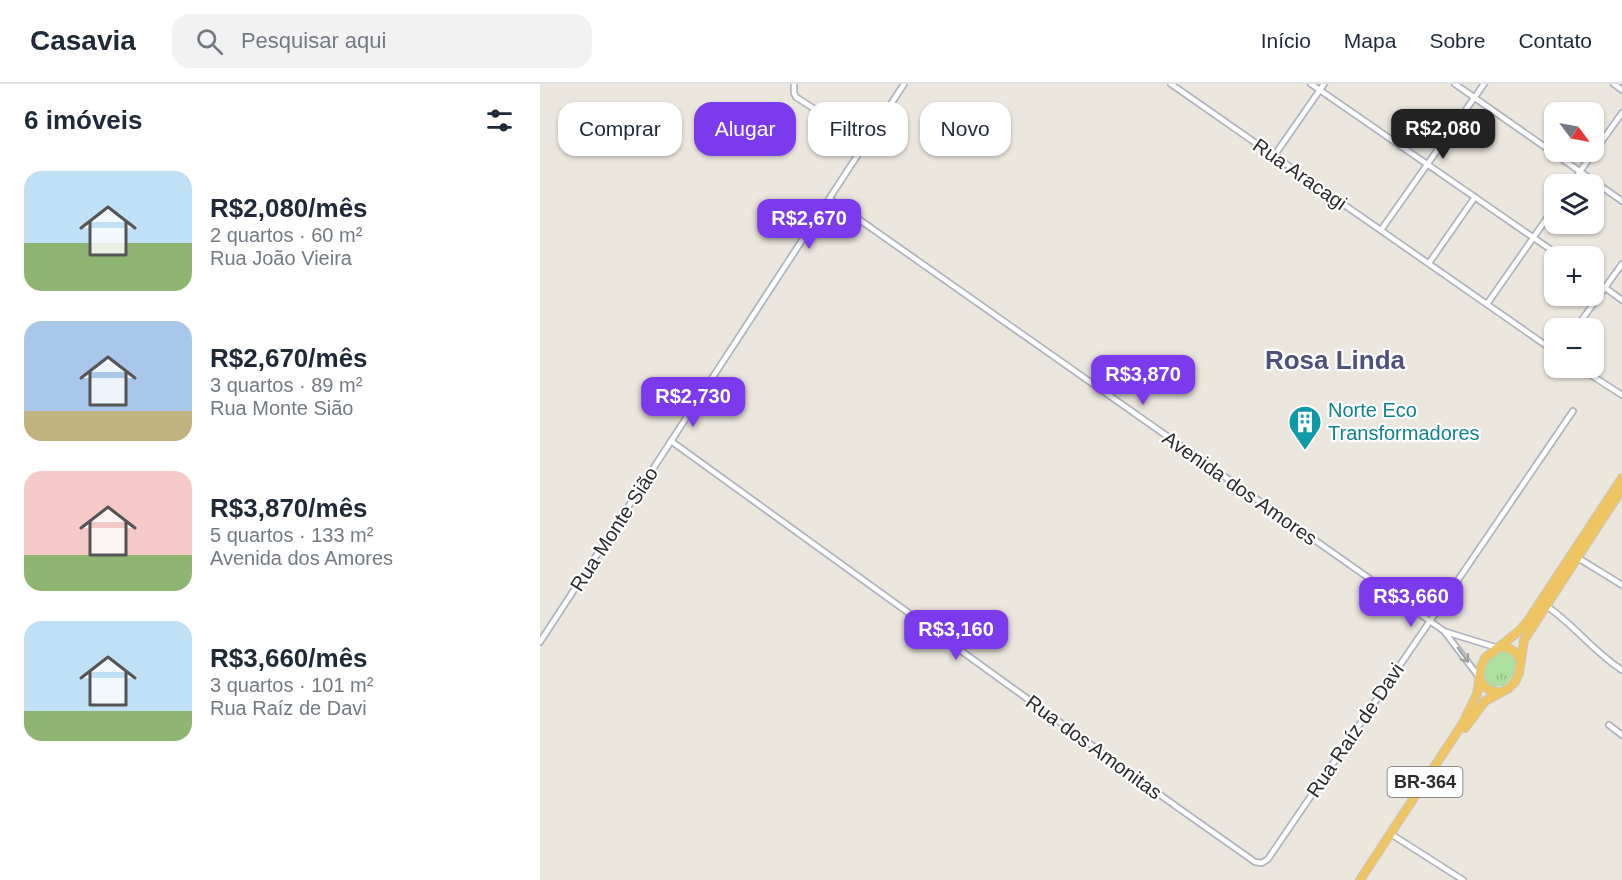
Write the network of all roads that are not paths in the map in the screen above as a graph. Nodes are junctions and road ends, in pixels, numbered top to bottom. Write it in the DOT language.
graph roads {
  1 [pos="794,84"];
  2 [pos="904,84"];
  3 [pos="1171,84"];
  4 [pos="1311,84"];
  5 [pos="1324,84"];
  6 [pos="1455,84"];
  7 [pos="1484,84"];
  8 [pos="1614,84"];
  9 [pos="1320,90"];
  10 [pos="1622,90"];
  11 [pos="1474,97"];
  12 [pos="892,102"];
  13 [pos="808,105"];
  14 [pos="1622,112"];
  15 [pos="856,156"];
  16 [pos="1274,156"];
  17 [pos="1428,163"];
  18 [pos="1580,171"];
  19 [pos="1578,174"];
  20 [pos="1475,197"];
  21 [pos="830,199"];
  22 [pos="1622,201"];
  23 [pos="1544,222"];
  24 [pos="1381,230"];
  25 [pos="1533,237"];
  26 [pos="1546,246"];
  27 [pos="1429,263"];
  28 [pos="1622,264"];
  29 [pos="1606,288"];
  30 [pos="1622,300"];
  31 [pos="1486,304"];
  32 [pos="1584,318"];
  33 [pos="1544,344"];
  34 [pos="1596,378"];
  35 [pos="1622,395"];
  36 [pos="1573,411"];
  37 [pos="671,441"];
  38 [pos="1622,478"];
  39 [pos="1622,489"];
  40 [pos="1578,558"];
  41 [pos="1622,585"];
  42 [pos="1545,605"];
  43 [pos="1429,621"];
  44 [pos="1444,631"];
  45 [pos="540,642"];
  46 [pos="1498,648"];
  47 [pos="1520,660"];
  48 [pos="1622,670"];
  49 [pos="1480,679"];
  50 [pos="1500,692"];
  51 [pos="1609,725"];
  52 [pos="1622,735"];
  53 [pos="1394,836"];
  54 [pos="1255,862"];
  55 [pos="1360,880"];
  56 [pos="1366,880"];
  57 [pos="1462,880"];
  1 -- 13 [label="street"];
  2 -- 12 [label="street, Rua Monte Sião"];
  3 -- 16 [label="street, Rua Aracagi"];
  4 -- 9 [label="street"];
  5 -- 9 [label="street"];
  6 -- 11 [label="street"];
  7 -- 11 [label="street"];
  8 -- 10 [label="street"];
  9 -- 16 [label="street"];
  9 -- 17 [label="street"];
  11 -- 17 [label="street"];
  11 -- 18 [label="street"];
  14 -- 18 [label="street"];
  15 -- 21 [label="street, Rua Monte Sião"];
  16 -- 24 [label="street, Rua Aracagi"];
  17 -- 20 [label="street"];
  17 -- 24 [label="street"];
  18 -- 19 [label="street"];
  18 -- 22 [label="street"];
  20 -- 25 [label="street"];
  20 -- 27 [label="street"];
  21 -- 37 [label="street, Rua Monte Sião"];
  21 -- 43 [label="street, Avenida dos Amores"];
  23 -- 25 [label="street"];
  24 -- 27 [label="street, Rua Aracagi"];
  25 -- 26 [label="street"];
  25 -- 31 [label="street"];
  27 -- 31 [label="street, Rua Aracagi"];
  28 -- 29 [label="street"];
  29 -- 30 [label="street"];
  29 -- 32 [label="street"];
  31 -- 33 [label="street, Rua Aracagi"];
  34 -- 35 [label="street"];
  36 -- 43 [label="street, Rua Raíz de Davi"];
  37 -- 45 [label="street, Rua Monte Sião"];
  37 -- 54 [label="street, Rua dos Amonitas"];
  38 -- 46 [label="highway, BR-364"];
  39 -- 40 [label="highway, BR-364"];
  40 -- 41 [label="street"];
  40 -- 42 [label="highway, BR-364"];
  42 -- 47 [label="highway, BR-364"];
  42 -- 48 [label="street"];
  43 -- 44 [label="street, Avenida dos Amores"];
  43 -- 54 [label="street, Rua Raíz de Davi"];
  44 -- 46 [label="street, Avenida dos Amores"];
  44 -- 49 [label="street, Avenida dos Amores, one-way"];
  46 -- 47 [label="highway"];
  46 -- 49 [label="highway, BR-364"];
  47 -- 50 [label="highway, BR-364"];
  49 -- 50 [label="highway"];
  49 -- 55 [label="highway, BR-364"];
  50 -- 53 [label="highway, BR-364"];
  51 -- 52 [label="street"];
  53 -- 56 [label="highway, BR-364"];
  53 -- 57 [label="street"];
}
